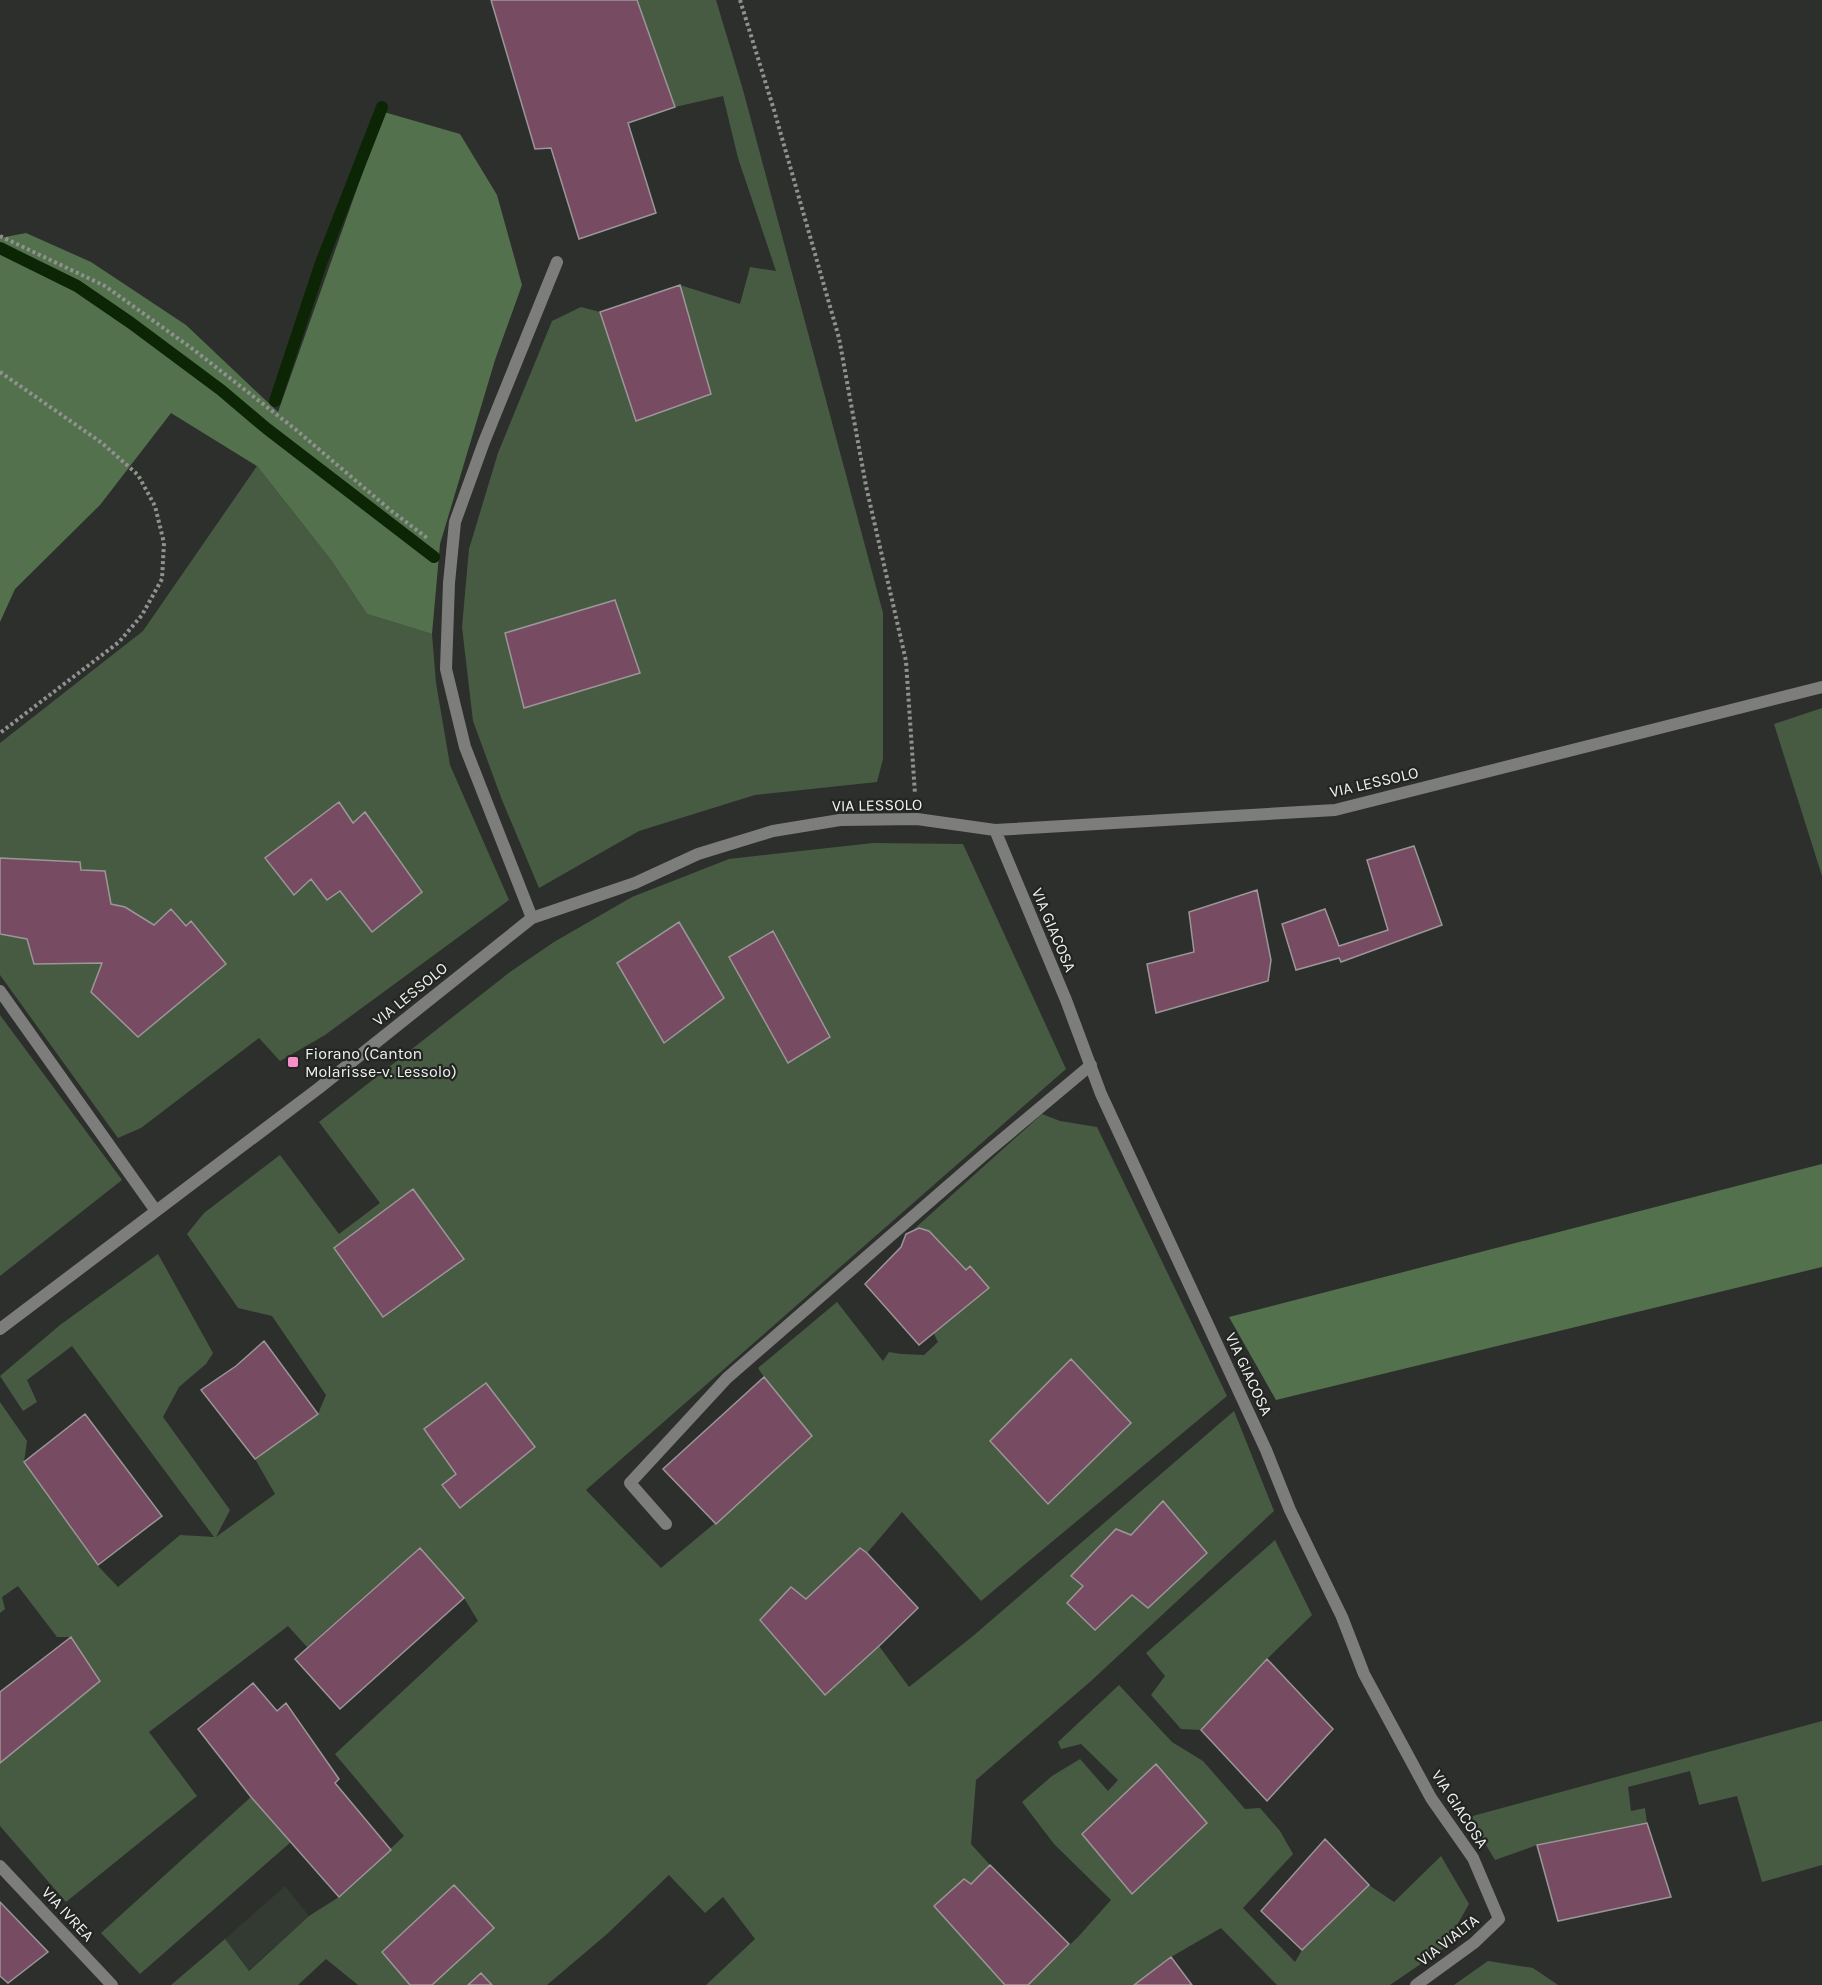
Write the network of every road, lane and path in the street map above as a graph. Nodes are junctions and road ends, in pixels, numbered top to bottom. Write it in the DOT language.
graph roads {
  1 [pos="740,0"];
  2 [pos="0,236"];
  3 [pos="557,262"];
  4 [pos="0,372"];
  5 [pos="452,557"];
  6 [pos="1822,687"];
  7 [pos="0,733"];
  8 [pos="917,819"];
  9 [pos="995,830"];
  10 [pos="532,918"];
  11 [pos="0,991"];
  12 [pos="1091,1065"];
  13 [pos="156,1211"];
  14 [pos="0,1329"];
  15 [pos="666,1524"];
  16 [pos="0,1866"];
  17 [pos="1499,1919"];
  18 [pos="112,1985"];
  19 [pos="1416,1985"];
  1 -- 8 [label="path"];
  2 -- 5 [label="path"];
  3 -- 5 [label="street"];
  4 -- 7 [label="path"];
  5 -- 10 [label="street"];
  6 -- 9 [label="street, VIA LESSOLO"];
  8 -- 9 [label="street, VIA LESSOLO"];
  8 -- 10 [label="street, VIA LESSOLO"];
  9 -- 12 [label="street, VIA GIACOSA"];
  10 -- 13 [label="street, VIA LESSOLO"];
  11 -- 13 [label="street"];
  12 -- 15 [label="street"];
  12 -- 17 [label="street, VIA GIACOSA"];
  13 -- 14 [label="street, VIA LESSOLO"];
  16 -- 18 [label="street, VIA IVREA"];
  17 -- 19 [label="street, VIA VIALTA"];
}
